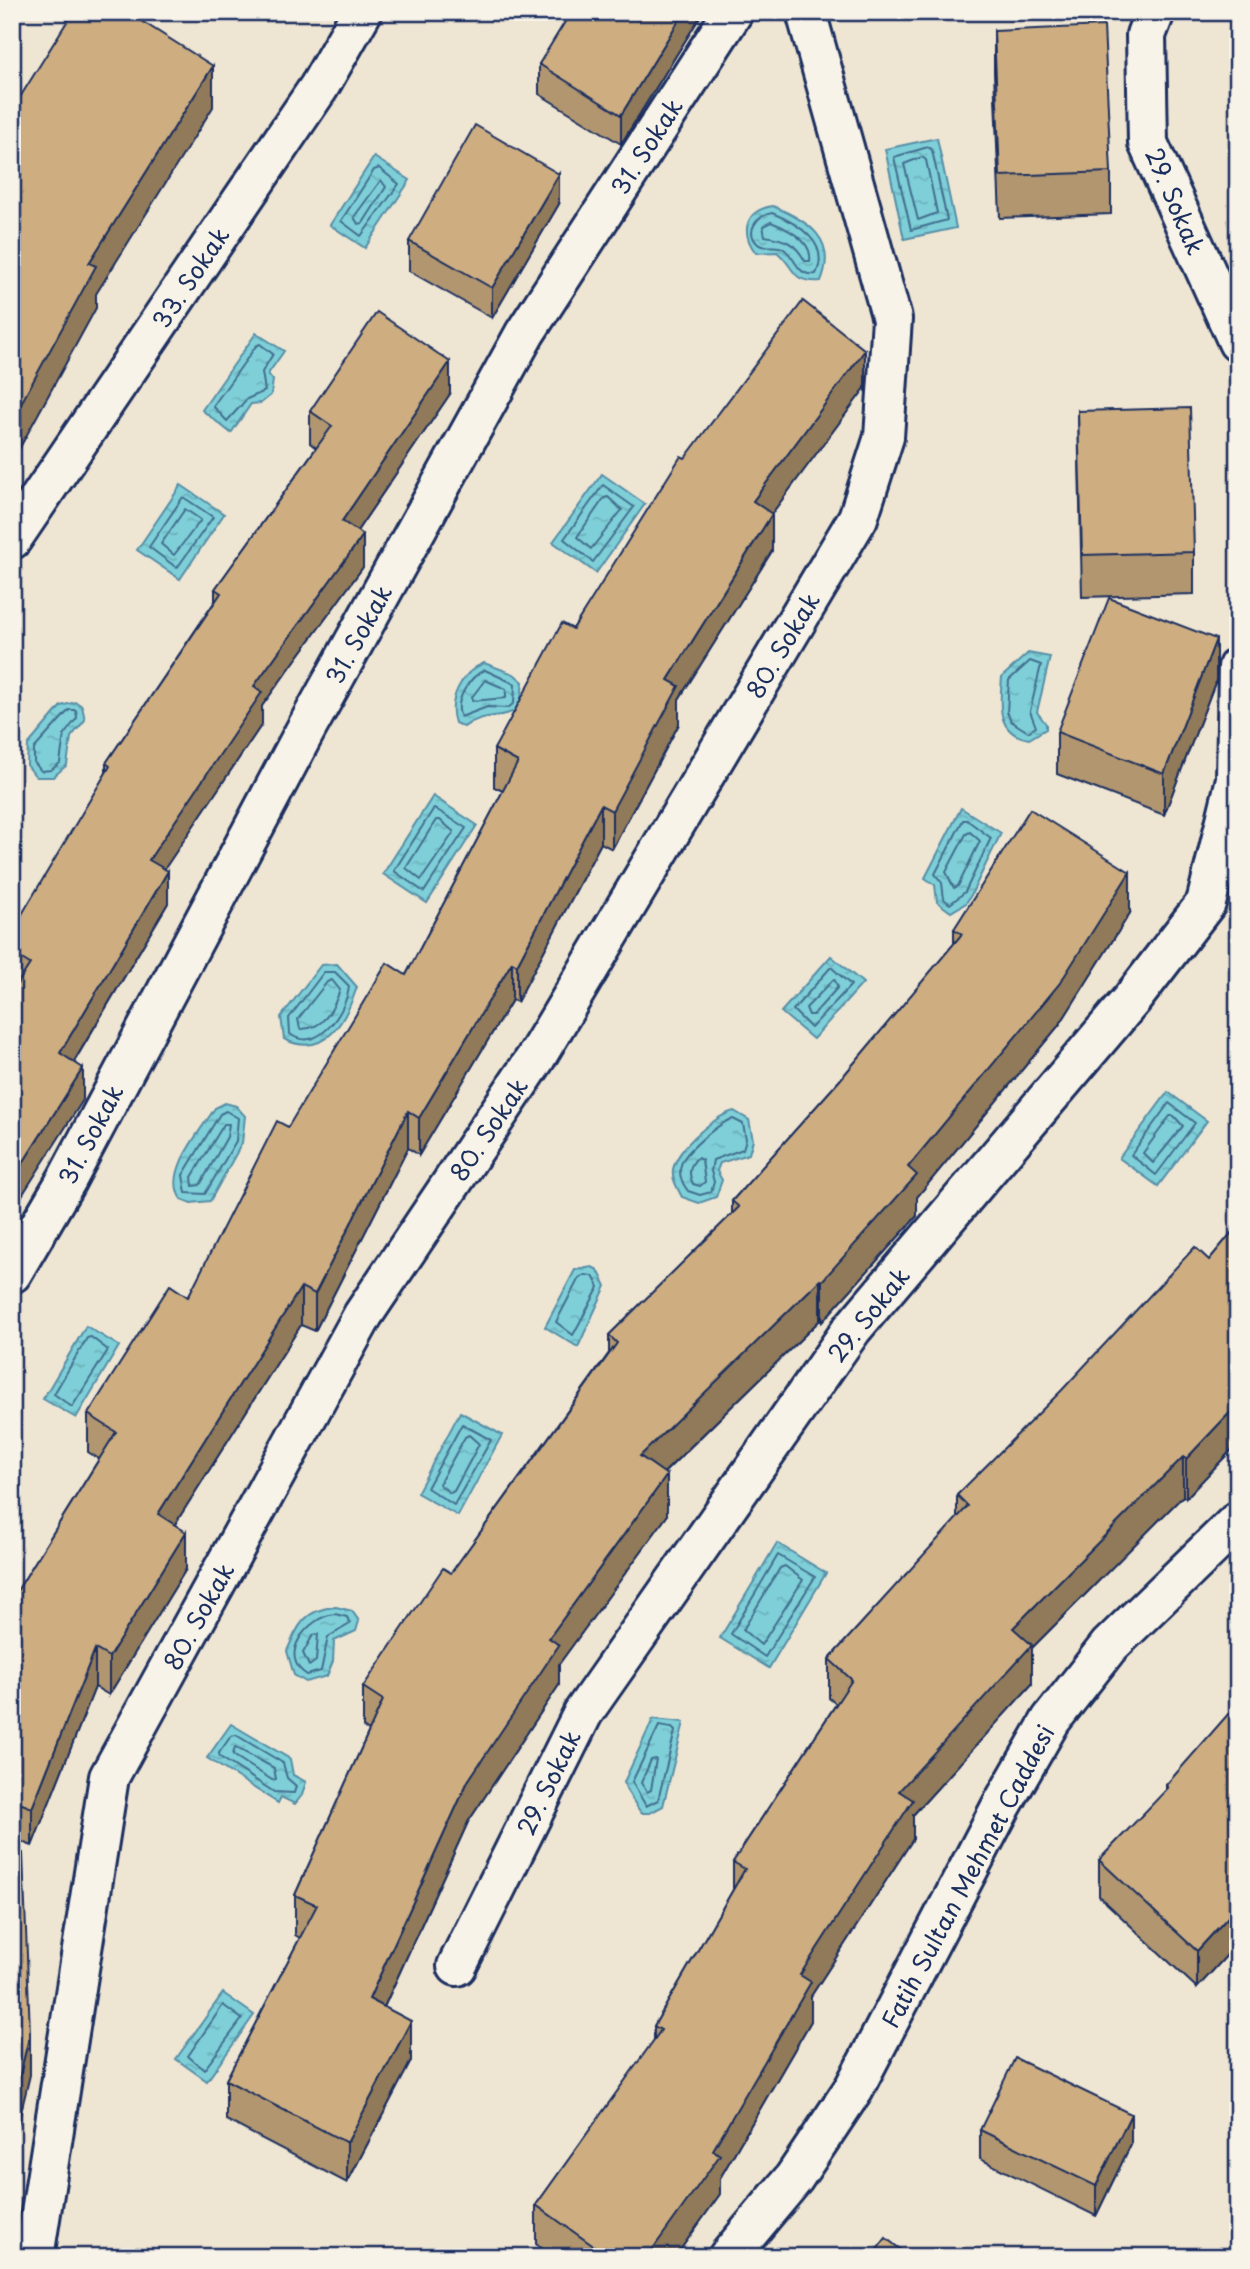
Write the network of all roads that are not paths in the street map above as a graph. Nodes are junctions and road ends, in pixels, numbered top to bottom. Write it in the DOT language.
graph roads {
  1 [pos="362,12"];
  2 [pos="733,12"];
  3 [pos="806,12"];
  4 [pos="1155,12"];
  5 [pos="1238,342"];
  6 [pos="12,540"];
  7 [pos="1238,667"];
  8 [pos="12,1273"];
  9 [pos="1238,1521"];
  10 [pos="457,1966"];
  11 [pos="33,2257"];
  12 [pos="728,2257"];
  1 -- 6 [label="street, 33. Sokak"];
  2 -- 8 [label="street, 31. Sokak"];
  3 -- 11 [label="street, 80. Sokak"];
  4 -- 5 [label="street, 29. Sokak"];
  7 -- 10 [label="street, 29. Sokak"];
  9 -- 12 [label="street, Fatih Sultan Mehmet Caddesi"];
}
